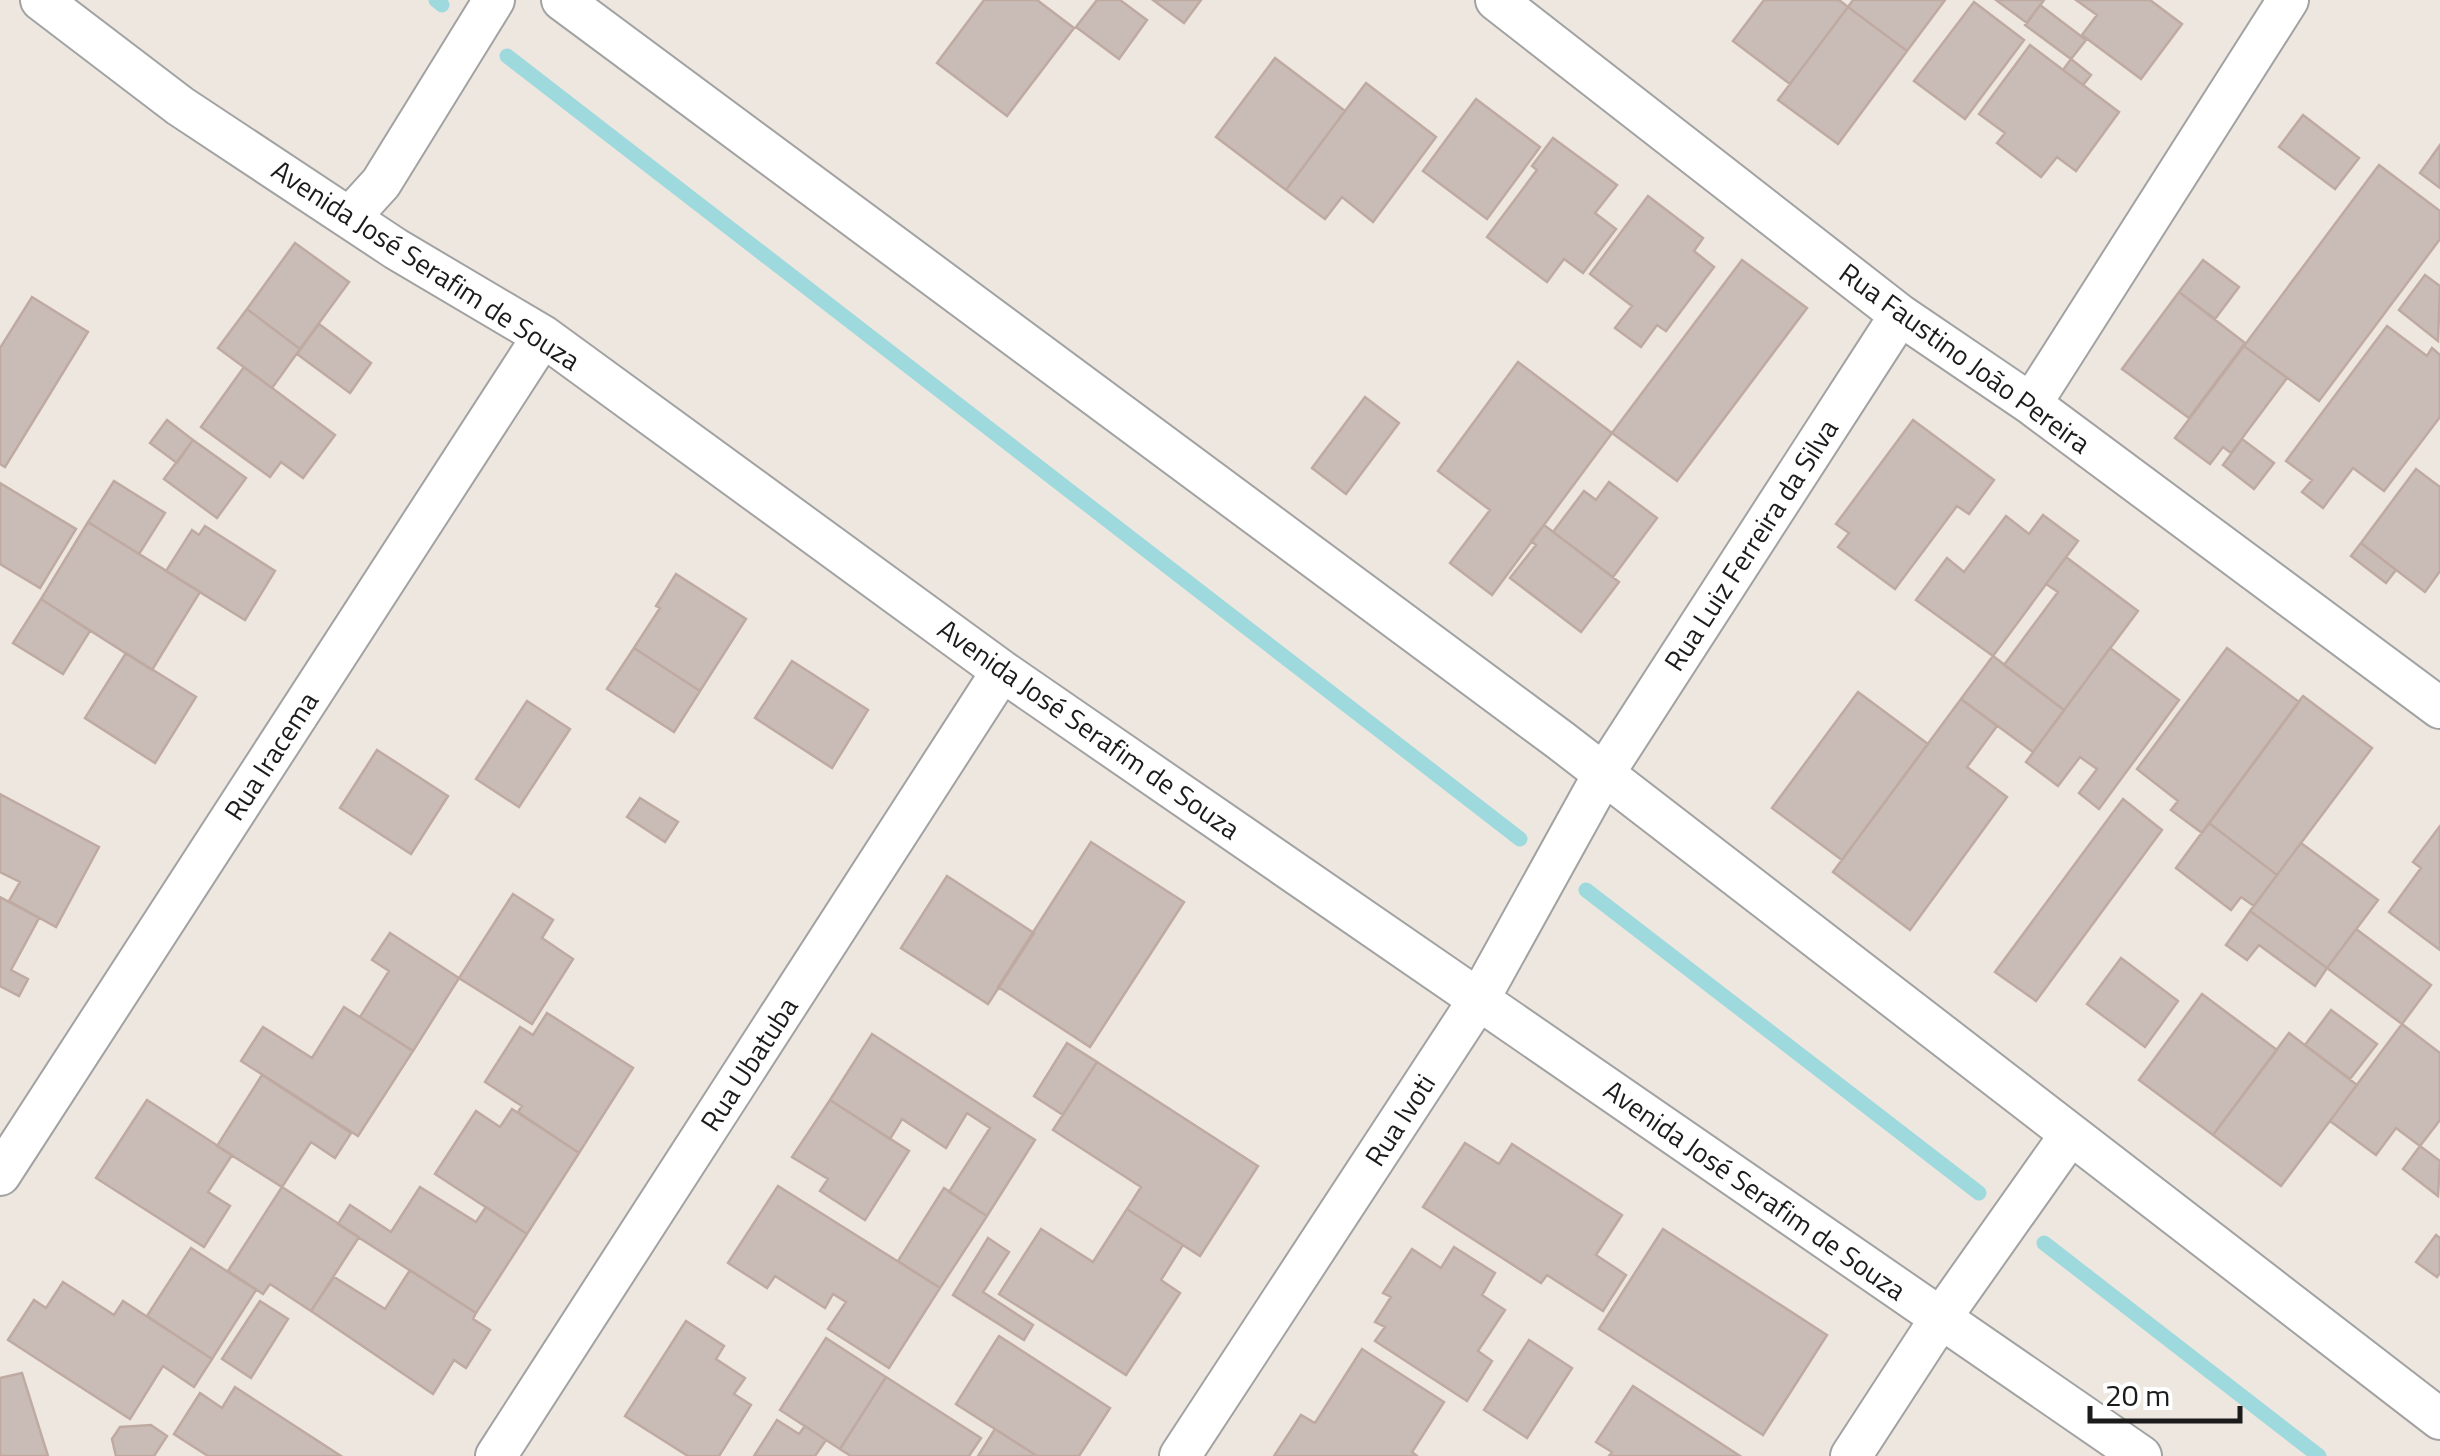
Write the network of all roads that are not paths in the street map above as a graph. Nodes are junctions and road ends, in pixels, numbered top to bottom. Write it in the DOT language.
graph roads {
  1 [pos="40,0"];
  2 [pos="494,0"];
  3 [pos="562,0"];
  4 [pos="1496,0"];
  5 [pos="2288,0"];
  6 [pos="351,216"];
  7 [pos="1900,315"];
  8 [pos="542,336"];
  9 [pos="2031,404"];
  10 [pos="1002,671"];
  11 [pos="2440,708"];
  12 [pos="1602,775"];
  13 [pos="1480,999"];
  14 [pos="2070,1135"];
  15 [pos="0,1175"];
  16 [pos="1940,1319"];
  17 [pos="2440,1419"];
  18 [pos="496,1456"];
  19 [pos="1180,1456"];
  20 [pos="1851,1456"];
  21 [pos="2140,1456"];
  1 -- 6 [label="street, Avenida José Serafim de Souza"];
  2 -- 6 [label="street"];
  3 -- 12 [label="street"];
  4 -- 7 [label="street, Rua Faustino João Pereira"];
  5 -- 9 [label="street"];
  6 -- 8 [label="street, Avenida José Serafim de Souza"];
  7 -- 9 [label="street, Rua Faustino João Pereira"];
  7 -- 12 [label="street, Rua Luiz Ferreira da Silva"];
  8 -- 10 [label="street, Avenida José Serafim de Souza"];
  8 -- 15 [label="street, Rua Iracema"];
  9 -- 11 [label="street, Rua Faustino João Pereira"];
  10 -- 13 [label="street, Avenida José Serafim de Souza"];
  10 -- 18 [label="street, Rua Ubatuba"];
  12 -- 13 [label="street, Rua Ivoti"];
  12 -- 14 [label="street"];
  13 -- 16 [label="street, Avenida José Serafim de Souza"];
  13 -- 19 [label="street, Rua Ivoti"];
  14 -- 16 [label="street"];
  14 -- 17 [label="street"];
  16 -- 20 [label="street"];
  16 -- 21 [label="street, Avenida José Serafim de Souza"];
}
